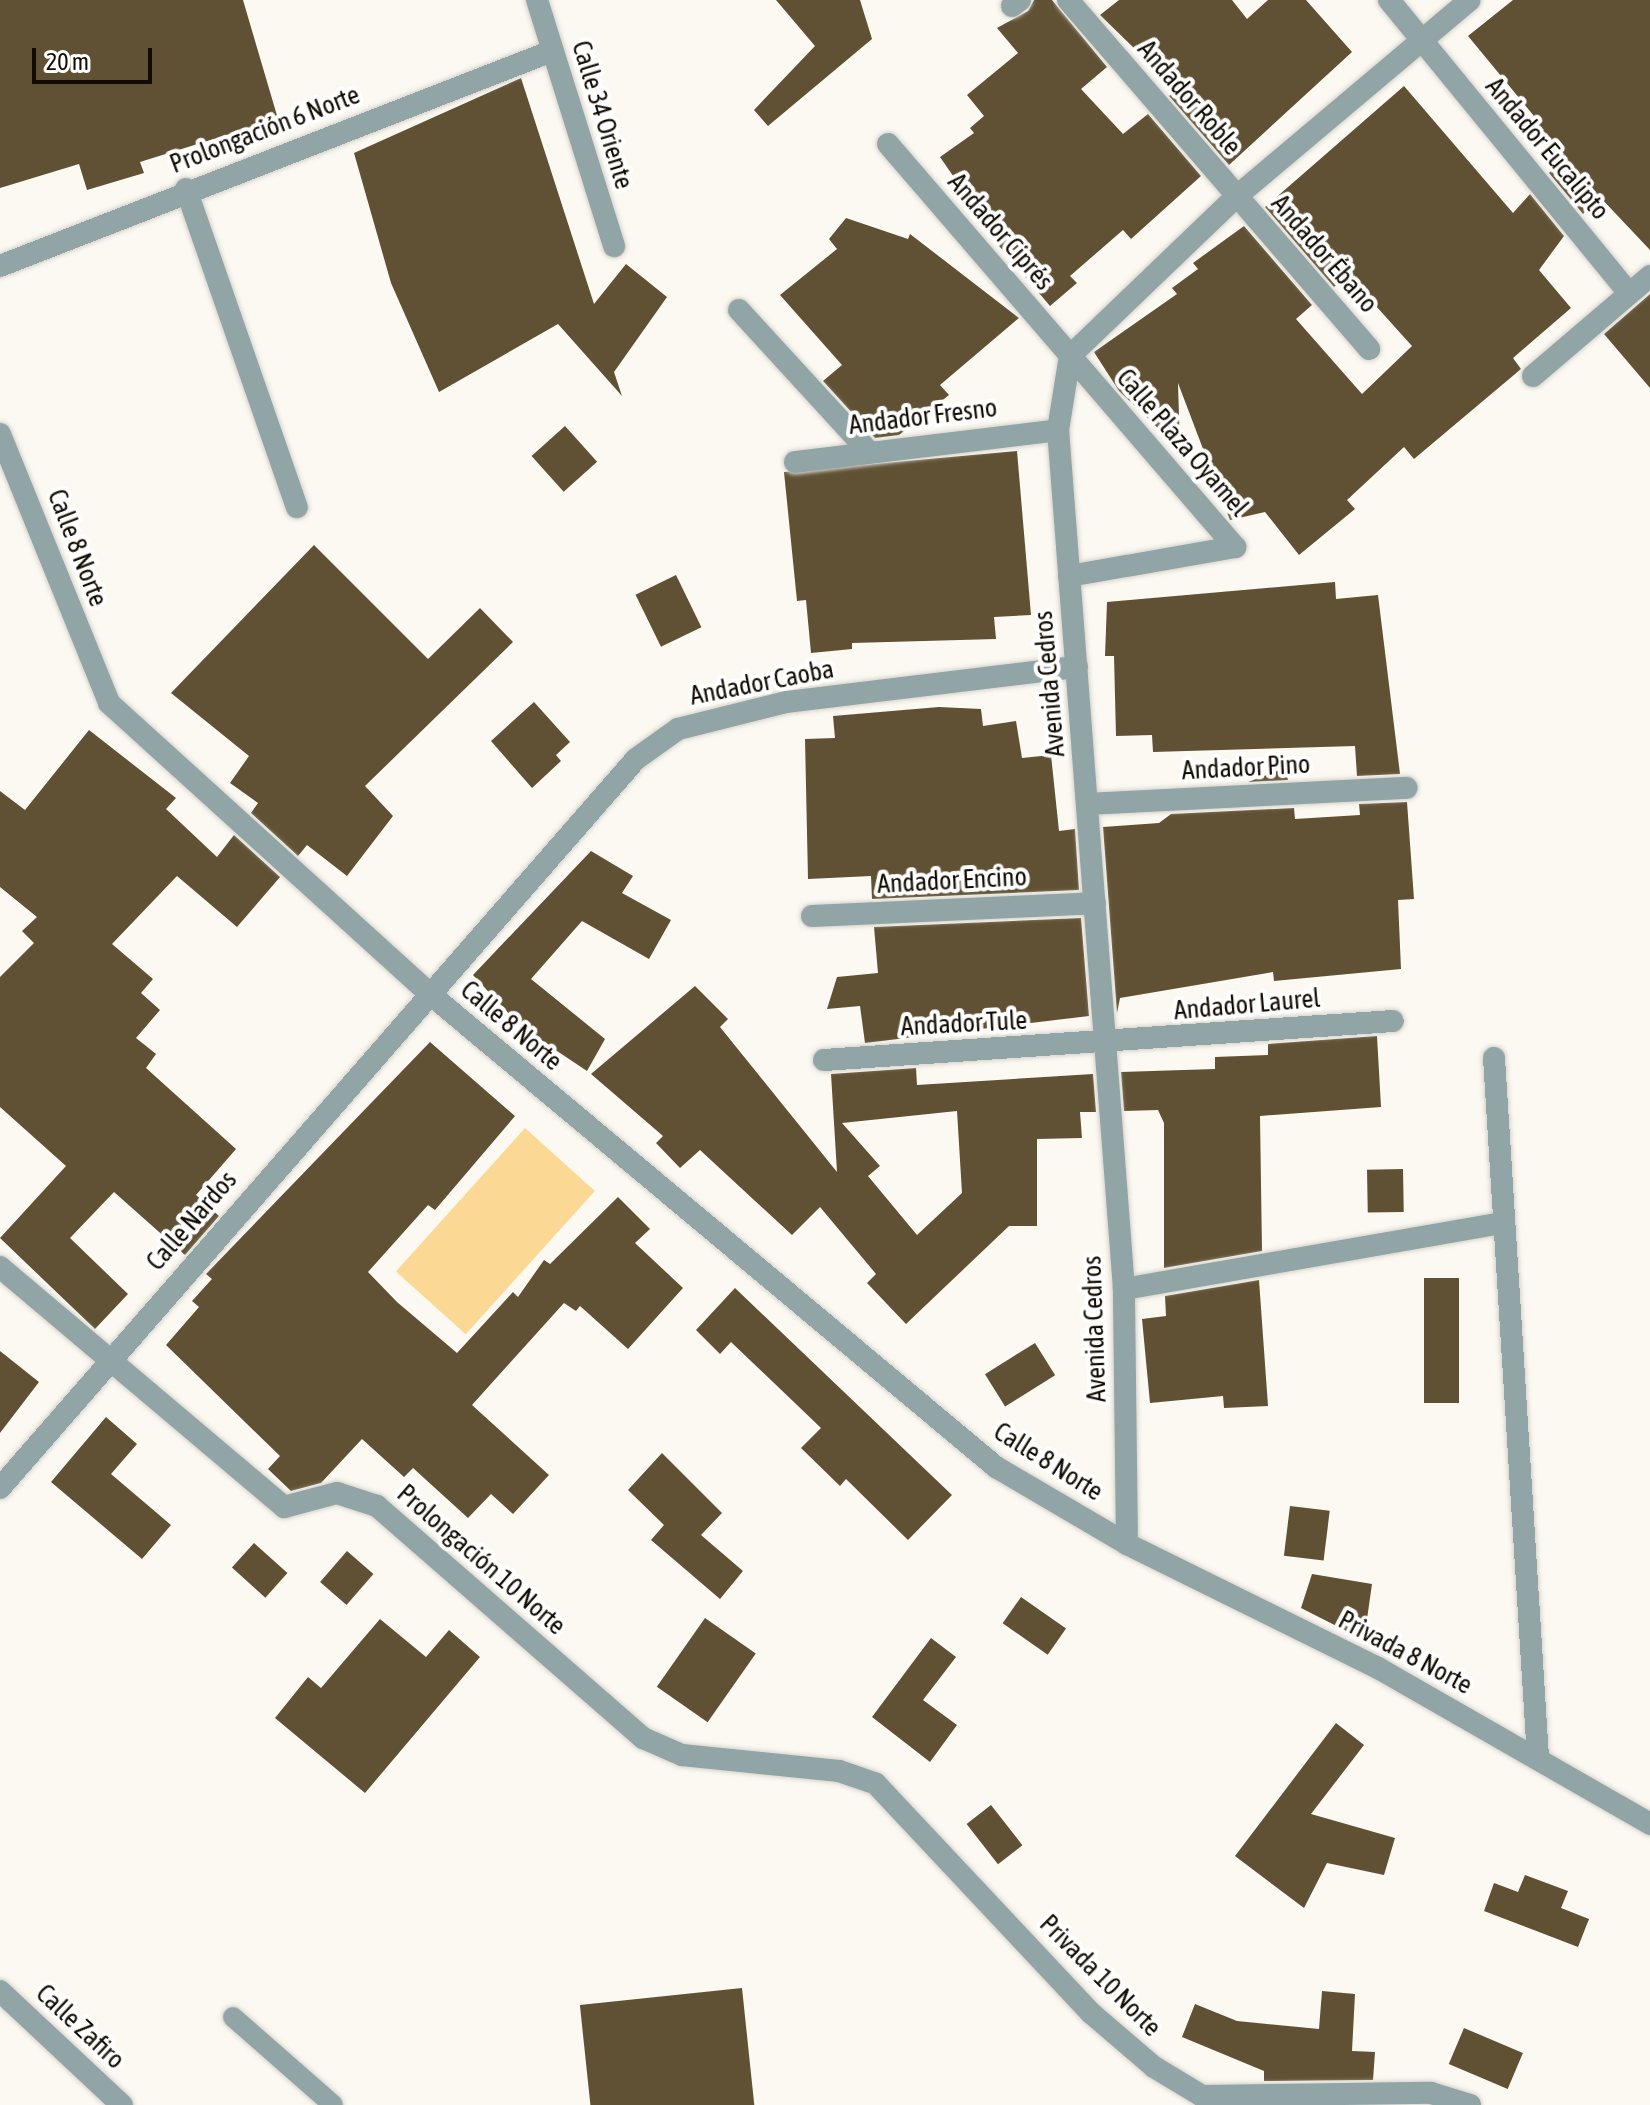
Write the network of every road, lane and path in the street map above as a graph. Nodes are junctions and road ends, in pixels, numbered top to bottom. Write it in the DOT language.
graph roads {
  1 [pos="537,0"];
  2 [pos="1068,0"];
  3 [pos="1389,0"];
  4 [pos="1470,0"];
  5 [pos="1422,41"];
  6 [pos="552,51"];
  7 [pos="888,144"];
  8 [pos="186,189"];
  9 [pos="1237,196"];
  10 [pos="614,246"];
  11 [pos="0,266"];
  12 [pos="1650,276"];
  13 [pos="1629,293"];
  14 [pos="739,310"];
  15 [pos="1369,349"];
  16 [pos="1070,356"];
  17 [pos="1533,376"];
  18 [pos="1058,430"];
  19 [pos="0,434"];
  20 [pos="868,451"];
  21 [pos="795,462"];
  22 [pos="297,507"];
  23 [pos="1069,576"];
  24 [pos="1077,667"];
  25 [pos="1407,788"];
  26 [pos="1088,804"];
  27 [pos="1095,903"];
  28 [pos="812,916"];
  29 [pos="430,994"];
  30 [pos="1393,1021"];
  31 [pos="1107,1044"];
  32 [pos="1494,1058"];
  33 [pos="824,1060"];
  34 [pos="1501,1223"];
  35 [pos="0,1267"];
  36 [pos="1124,1289"];
  37 [pos="107,1360"];
  38 [pos="0,1488"];
  39 [pos="1127,1544"];
  40 [pos="1538,1758"];
  41 [pos="745,1760"];
  42 [pos="1650,1824"];
  43 [pos="1,1995"];
  44 [pos="233,2017"];
  45 [pos="122,2105"];
  46 [pos="333,2105"];
  47 [pos="1470,2105"];
  1 -- 6 [label="street, Calle 34 Oriente"];
  2 -- 9 [label="street, Andador Roble"];
  3 -- 5 [label="street, Andador Eucalipto"];
  4 -- 5 [label="street"];
  5 -- 9 [label="street"];
  5 -- 13 [label="street, Andador Eucalipto"];
  6 -- 8 [label="street, Prolongación 6 Norte"];
  6 -- 10 [label="street, Calle 34 Oriente"];
  7 -- 16 [label="street, Andador Ciprés"];
  8 -- 11 [label="street, Prolongación 6 Norte"];
  8 -- 22 [label="street"];
  9 -- 15 [label="street, Andador Ébano"];
  9 -- 16 [label="street"];
  12 -- 13 [label="street"];
  13 -- 17 [label="street"];
  14 -- 20 [label="street"];
  16 -- 18 [label="street, Avenida Cedros"];
  16 -- 23 [label="street, Calle Plaza Oyamel"];
  18 -- 20 [label="street, Andador Fresno"];
  18 -- 23 [label="street, Avenida Cedros"];
  19 -- 29 [label="street, Calle 8 Norte"];
  20 -- 21 [label="street, Andador Fresno"];
  23 -- 24 [label="street, Avenida Cedros"];
  24 -- 26 [label="street, Avenida Cedros"];
  24 -- 29 [label="street, Andador Caoba"];
  25 -- 26 [label="street, Andador Pino"];
  26 -- 27 [label="street, Avenida Cedros"];
  27 -- 28 [label="street, Andador Encino"];
  27 -- 31 [label="street, Avenida Cedros"];
  29 -- 37 [label="street, Calle Nardos"];
  29 -- 39 [label="street, Calle 8 Norte"];
  30 -- 31 [label="street, Andador Laurel"];
  31 -- 33 [label="street, Andador Tule"];
  31 -- 36 [label="street, Avenida Cedros"];
  32 -- 34 [label="street"];
  34 -- 36 [label="street"];
  34 -- 40 [label="street"];
  35 -- 37 [label="street"];
  36 -- 39 [label="street, Avenida Cedros"];
  37 -- 38 [label="street, Calle Nardos"];
  37 -- 41 [label="street, Prolongación 10 Norte"];
  39 -- 40 [label="street, Privada 8 Norte"];
  40 -- 42 [label="street, Privada 8 Norte"];
  41 -- 47 [label="street, Privada 10 Norte"];
  43 -- 45 [label="street, Calle Zafiro"];
  44 -- 46 [label="lane"];
}
